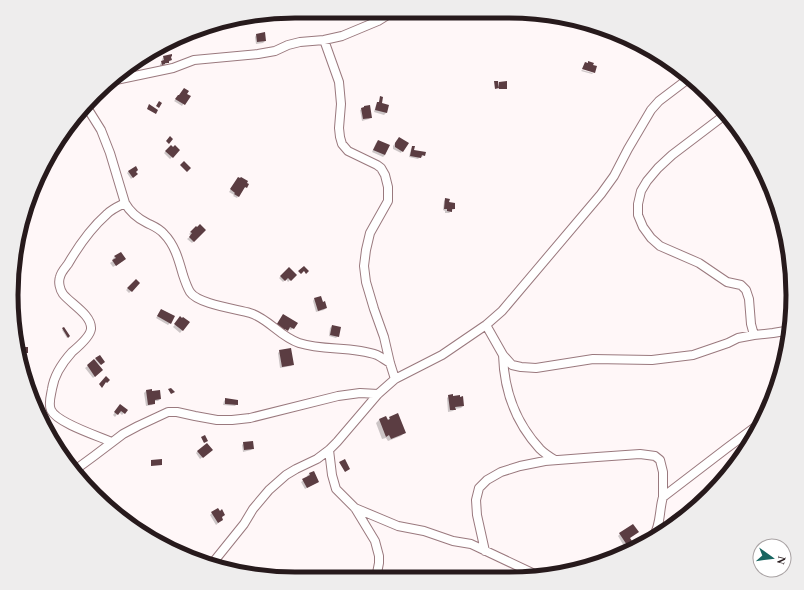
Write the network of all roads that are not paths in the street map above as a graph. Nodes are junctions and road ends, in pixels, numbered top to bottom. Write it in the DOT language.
graph roads {
  1 [pos="383,18"];
  2 [pos="324,40"];
  3 [pos="122,79"];
  4 [pos="685,81"];
  5 [pos="89,110"];
  6 [pos="722,117"];
  7 [pos="125,203"];
  8 [pos="486,325"];
  9 [pos="784,331"];
  10 [pos="754,335"];
  11 [pos="503,355"];
  12 [pos="390,363"];
  13 [pos="395,379"];
  14 [pos="378,394"];
  15 [pos="751,430"];
  16 [pos="112,442"];
  17 [pos="329,450"];
  18 [pos="555,460"];
  19 [pos="78,467"];
  20 [pos="664,497"];
  21 [pos="355,508"];
  22 [pos="657,529"];
  23 [pos="485,551"];
  24 [pos="215,560"];
  25 [pos="528,571"];
  26 [pos="377,572"];
  1 -- 2 [label="street"];
  2 -- 3 [label="street"];
  2 -- 12 [label="street"];
  4 -- 8 [label="street"];
  5 -- 7 [label="street"];
  6 -- 10 [label="street"];
  7 -- 12 [label="street"];
  7 -- 16 [label="street"];
  8 -- 11 [label="street"];
  8 -- 13 [label="street"];
  9 -- 10 [label="street"];
  10 -- 11 [label="street"];
  11 -- 18 [label="street"];
  12 -- 13 [label="street"];
  13 -- 14 [label="street"];
  14 -- 16 [label="street"];
  14 -- 17 [label="street"];
  15 -- 20 [label="street"];
  16 -- 19 [label="street"];
  17 -- 21 [label="street"];
  17 -- 24 [label="street"];
  18 -- 20 [label="street"];
  18 -- 23 [label="street"];
  20 -- 22 [label="street"];
  21 -- 23 [label="street"];
  21 -- 26 [label="street"];
  23 -- 25 [label="street"];
}
